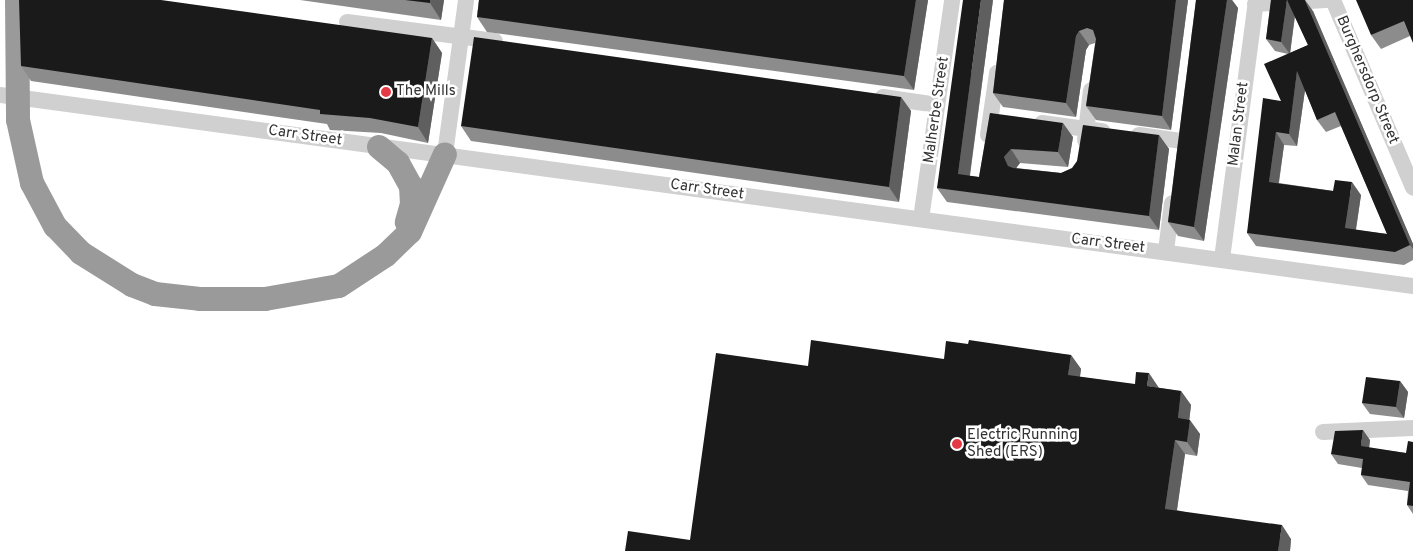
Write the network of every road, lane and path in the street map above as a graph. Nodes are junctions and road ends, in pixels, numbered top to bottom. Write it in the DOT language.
graph roads {
  1 [pos="18,0"];
  2 [pos="466,0"];
  3 [pos="952,0"];
  4 [pos="1326,0"];
  5 [pos="1333,0"];
  6 [pos="1256,2"];
  7 [pos="347,22"];
  8 [pos="460,36"];
  9 [pos="509,43"];
  10 [pos="999,58"];
  11 [pos="1094,71"];
  12 [pos="869,95"];
  13 [pos="3,96"];
  14 [pos="937,105"];
  15 [pos="991,116"];
  16 [pos="1010,119"];
  17 [pos="1029,121"];
  18 [pos="1184,122"];
  19 [pos="1086,128"];
  20 [pos="1181,141"];
  21 [pos="379,147"];
  22 [pos="986,152"];
  23 [pos="445,154"];
  24 [pos="1082,158"];
  25 [pos="1179,159"];
  26 [pos="1175,187"];
  27 [pos="1413,188"];
  28 [pos="921,219"];
  29 [pos="402,241"];
  30 [pos="1166,251"];
  31 [pos="1223,253"];
  32 [pos="1413,286"];
  33 [pos="1413,428"];
  34 [pos="1323,432"];
  1 -- 13 [label="street"];
  1 -- 29 [label="highway"];
  2 -- 8 [label="street"];
  3 -- 14 [label="street, Malherbe Street"];
  4 -- 6 [label="street"];
  5 -- 27 [label="street, Burghersdorp Street"];
  6 -- 31 [label="street, Malan Street"];
  7 -- 8 [label="street"];
  8 -- 9 [label="street"];
  8 -- 23 [label="street"];
  10 -- 15 [label="street"];
  11 -- 19 [label="street"];
  12 -- 14 [label="street"];
  13 -- 21 [label="street, Carr Street"];
  14 -- 28 [label="street, Malherbe Street"];
  15 -- 16 [label="street"];
  15 -- 22 [label="street"];
  17 -- 19 [label="street"];
  18 -- 20 [label="street"];
  19 -- 20 [label="street"];
  19 -- 24 [label="street"];
  20 -- 25 [label="street"];
  21 -- 23 [label="street, Carr Street"];
  21 -- 29 [label="highway"];
  23 -- 28 [label="street, Carr Street"];
  23 -- 29 [label="highway"];
  26 -- 30 [label="street"];
  28 -- 30 [label="street, Carr Street"];
  30 -- 31 [label="street, Carr Street"];
  31 -- 32 [label="street, Carr Street"];
  33 -- 34 [label="street"];
}
